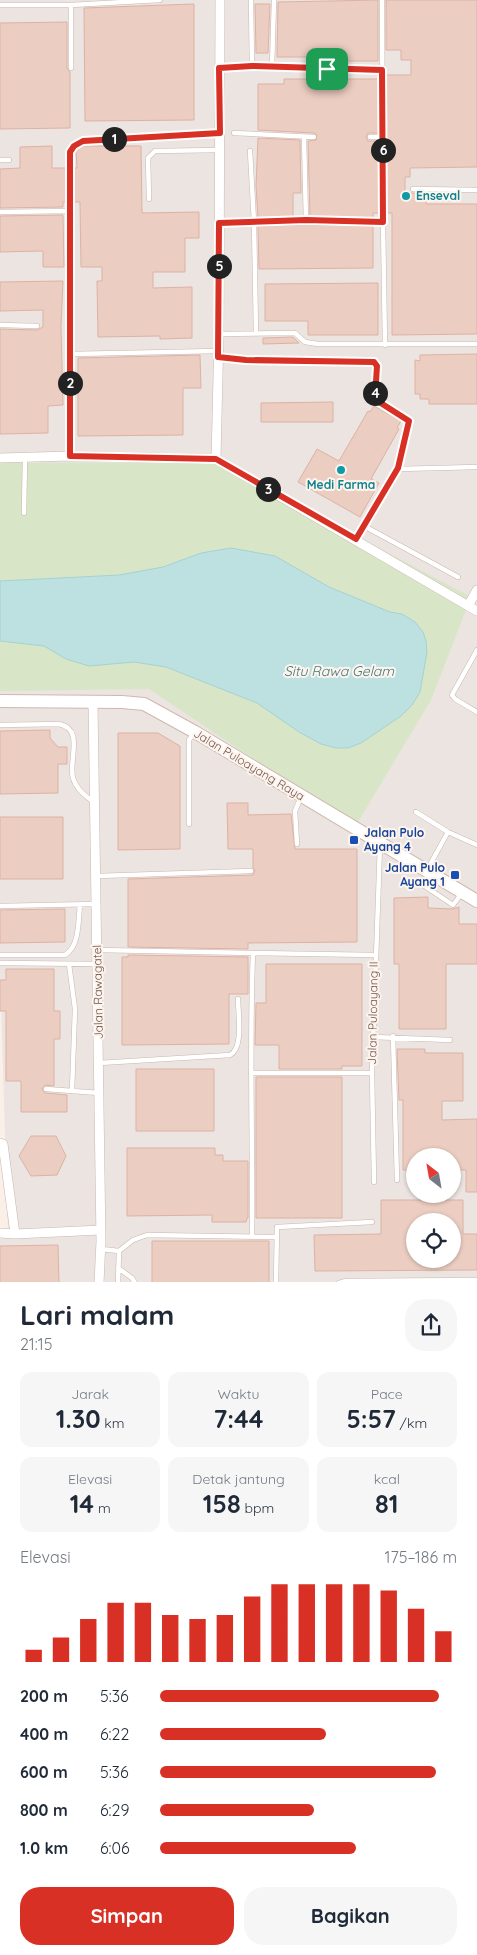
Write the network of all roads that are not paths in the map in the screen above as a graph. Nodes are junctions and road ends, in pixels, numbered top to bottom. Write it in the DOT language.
graph roads {
  1 [pos="160,0"];
  2 [pos="220,0"];
  3 [pos="251,0"];
  4 [pos="274,0"];
  5 [pos="382,0"];
  6 [pos="0,5"];
  7 [pos="71,5"];
  8 [pos="252,66"];
  9 [pos="71,68"];
  10 [pos="219,68"];
  11 [pos="272,68"];
  12 [pos="382,70"];
  13 [pos="220,133"];
  14 [pos="234,133"];
  15 [pos="304,137"];
  16 [pos="314,137"];
  17 [pos="370,137"];
  18 [pos="383,137"];
  19 [pos="219,150"];
  20 [pos="250,151"];
  21 [pos="0,160"];
  22 [pos="9,160"];
  23 [pos="413,189"];
  24 [pos="477,190"];
  25 [pos="149,199"];
  26 [pos="0,212"];
  27 [pos="69,212"];
  28 [pos="306,220"];
  29 [pos="254,222"];
  30 [pos="383,222"];
  31 [pos="219,223"];
  32 [pos="0,325"];
  33 [pos="37,326"];
  34 [pos="256,332"];
  35 [pos="220,334"];
  36 [pos="477,344"];
  37 [pos="385,345"];
  38 [pos="71,354"];
  39 [pos="218,354"];
  40 [pos="70,456"];
  41 [pos="0,458"];
  42 [pos="25,458"];
  43 [pos="216,459"];
  44 [pos="477,467"];
  45 [pos="398,468"];
  46 [pos="24,512"];
  47 [pos="364,526"];
  48 [pos="356,539"];
  49 [pos="458,577"];
  50 [pos="477,590"];
  51 [pos="468,606"];
  52 [pos="477,611"];
  53 [pos="477,650"];
  54 [pos="0,701"];
  55 [pos="93,702"];
  56 [pos="477,712"];
  57 [pos="0,725"];
  58 [pos="195,732"];
  59 [pos="302,796"];
  60 [pos="96,804"];
  61 [pos="416,812"];
  62 [pos="189,824"];
  63 [pos="448,832"];
  64 [pos="380,843"];
  65 [pos="297,844"];
  66 [pos="477,845"];
  67 [pos="251,871"];
  68 [pos="426,871"];
  69 [pos="97,876"];
  70 [pos="417,882"];
  71 [pos="462,892"];
  72 [pos="477,901"];
  73 [pos="97,904"];
  74 [pos="80,905"];
  75 [pos="0,906"];
  76 [pos="98,950"];
  77 [pos="253,953"];
  78 [pos="0,955"];
  79 [pos="375,956"];
  80 [pos="0,963"];
  81 [pos="69,964"];
  82 [pos="98,964"];
  83 [pos="238,998"];
  84 [pos="393,1036"];
  85 [pos="373,1037"];
  86 [pos="450,1040"];
  87 [pos="99,1063"];
  88 [pos="251,1072"];
  89 [pos="372,1074"];
  90 [pos="46,1089"];
  91 [pos="72,1091"];
  92 [pos="99,1093"];
  93 [pos="0,1144"];
  94 [pos="397,1180"];
  95 [pos="374,1182"];
  96 [pos="372,1222"];
  97 [pos="101,1230"];
  98 [pos="0,1233"];
  99 [pos="15,1234"];
  100 [pos="252,1237"];
  101 [pos="276,1237"];
  102 [pos="101,1249"];
  103 [pos="119,1251"];
  104 [pos="118,1268"];
  105 [pos="477,1280"];
  106 [pos="99,1282"];
  107 [pos="118,1282"];
  108 [pos="135,1282"];
  109 [pos="276,1282"];
  110 [pos="339,1282"];
  111 [pos="380,1282"];
  1 -- 7 [label="lane"];
  2 -- 10 [label="street"];
  3 -- 8 [label="lane"];
  4 -- 11 [label="lane"];
  5 -- 12 [label="lane"];
  6 -- 7 [label="lane"];
  7 -- 9 [label="lane"];
  8 -- 10 [label="lane"];
  8 -- 11 [label="lane"];
  10 -- 13 [label="street"];
  11 -- 12 [label="lane"];
  12 -- 18 [label="lane"];
  13 -- 19 [label="street"];
  13 -- 27 [label="lane"];
  14 -- 15 [label="lane"];
  15 -- 16 [label="lane"];
  15 -- 28 [label="lane"];
  17 -- 18 [label="lane"];
  18 -- 30 [label="lane"];
  19 -- 25 [label="lane"];
  19 -- 31 [label="street"];
  20 -- 29 [label="lane"];
  21 -- 22 [label="lane"];
  23 -- 24 [label="lane"];
  26 -- 27 [label="lane"];
  27 -- 38 [label="lane"];
  28 -- 29 [label="lane"];
  28 -- 30 [label="lane"];
  29 -- 31 [label="lane"];
  29 -- 34 [label="lane"];
  30 -- 37 [label="lane"];
  31 -- 35 [label="street"];
  32 -- 33 [label="lane"];
  34 -- 35 [label="lane"];
  34 -- 37 [label="lane"];
  35 -- 39 [label="street"];
  36 -- 37 [label="lane"];
  38 -- 39 [label="lane"];
  38 -- 40 [label="lane"];
  39 -- 43 [label="street"];
  39 -- 45 [label="lane"];
  40 -- 42 [label="street"];
  40 -- 43 [label="street"];
  41 -- 42 [label="street"];
  42 -- 46 [label="lane"];
  43 -- 48 [label="street"];
  44 -- 45 [label="lane"];
  45 -- 47 [label="lane"];
  47 -- 48 [label="lane"];
  47 -- 49 [label="lane"];
  48 -- 51 [label="street"];
  50 -- 51 [label="street"];
  51 -- 52 [label="street"];
  53 -- 56 [label="lane"];
  54 -- 55 [label="street, Jalan Puloayang Raya"];
  55 -- 58 [label="street, Jalan Puloayang Raya"];
  55 -- 60 [label="street, Jalan Rawagatel"];
  57 -- 60 [label="lane"];
  58 -- 59 [label="street, Jalan Puloayang Raya"];
  58 -- 62 [label="lane"];
  59 -- 64 [label="street, Jalan Puloayang Raya"];
  59 -- 65 [label="lane"];
  60 -- 69 [label="street, Jalan Rawagatel"];
  61 -- 63 [label="lane"];
  63 -- 66 [label="lane"];
  63 -- 68 [label="lane"];
  64 -- 68 [label="street, Jalan Puloayang Raya"];
  64 -- 79 [label="lane, Jalan Puloayang II"];
  67 -- 69 [label="lane"];
  68 -- 71 [label="street, Jalan Puloayang Raya"];
  69 -- 73 [label="street, Jalan Rawagatel"];
  70 -- 71 [label="lane"];
  71 -- 72 [label="street, Jalan Puloayang Raya"];
  73 -- 74 [label="lane"];
  73 -- 76 [label="street, Jalan Rawagatel"];
  74 -- 75 [label="lane"];
  74 -- 78 [label="lane"];
  76 -- 77 [label="lane"];
  76 -- 82 [label="street, Jalan Rawagatel"];
  77 -- 79 [label="lane"];
  77 -- 88 [label="lane"];
  79 -- 85 [label="lane, Jalan Puloayang II"];
  80 -- 81 [label="lane"];
  81 -- 82 [label="lane"];
  81 -- 91 [label="lane"];
  82 -- 87 [label="street, Jalan Rawagatel"];
  83 -- 87 [label="lane"];
  84 -- 85 [label="lane"];
  84 -- 86 [label="lane"];
  84 -- 94 [label="lane"];
  85 -- 89 [label="lane, Jalan Puloayang II"];
  87 -- 92 [label="street, Jalan Rawagatel"];
  88 -- 89 [label="lane"];
  88 -- 100 [label="lane"];
  89 -- 95 [label="lane, Jalan Puloayang II"];
  90 -- 91 [label="lane"];
  91 -- 92 [label="lane"];
  92 -- 97 [label="street, Jalan Rawagatel"];
  93 -- 99 [label="street"];
  96 -- 101 [label="lane"];
  97 -- 99 [label="street"];
  97 -- 102 [label="street, Jalan Rawagatel"];
  98 -- 99 [label="street"];
  100 -- 101 [label="lane"];
  100 -- 103 [label="lane"];
  101 -- 109 [label="lane"];
  102 -- 103 [label="lane"];
  102 -- 106 [label="street, Jalan Rawagatel"];
  103 -- 104 [label="lane"];
  104 -- 107 [label="lane"];
  104 -- 108 [label="lane"];
  105 -- 111 [label="lane"];
  110 -- 111 [label="lane"];
}
